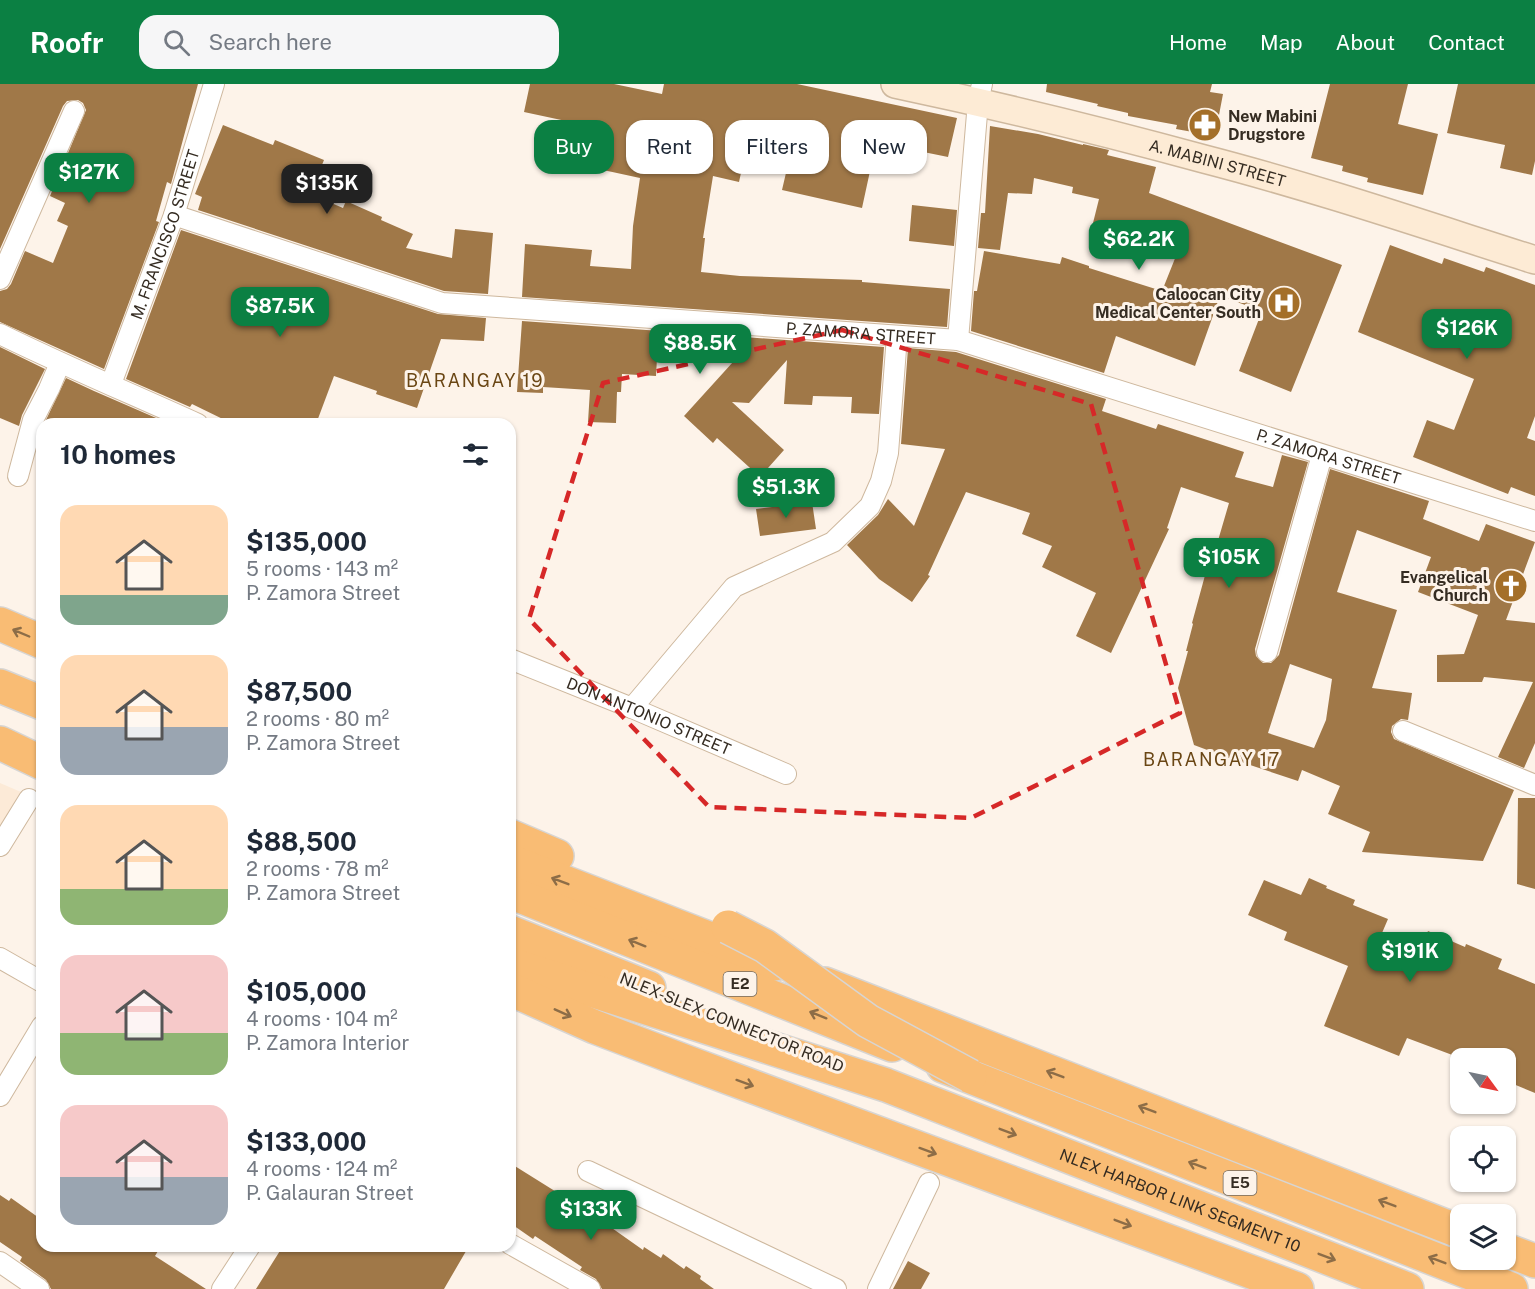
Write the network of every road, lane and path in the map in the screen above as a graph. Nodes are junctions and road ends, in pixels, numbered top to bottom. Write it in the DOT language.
graph roads {
  1 [pos="214,84"];
  2 [pos="895,84"];
  3 [pos="980,93"];
  4 [pos="74,111"];
  5 [pos="174,215"];
  6 [pos="1535,260"];
  7 [pos="0,279"];
  8 [pos="0,334"];
  9 [pos="897,336"];
  10 [pos="958,340"];
  11 [pos="60,363"];
  12 [pos="111,384"];
  13 [pos="185,418"];
  14 [pos="1322,455"];
  15 [pos="18,476"];
  16 [pos="1535,522"];
  17 [pos="0,624"];
  18 [pos="36,639"];
  19 [pos="1267,652"];
  20 [pos="516,661"];
  21 [pos="0,662"];
  22 [pos="36,677"];
  23 [pos="0,686"];
  24 [pos="36,701"];
  25 [pos="632,708"];
  26 [pos="0,726"];
  27 [pos="1403,731"];
  28 [pos="36,741"];
  29 [pos="0,743"];
  30 [pos="0,755"];
  31 [pos="36,760"];
  32 [pos="786,774"];
  33 [pos="1535,785"];
  34 [pos="35,786"];
  35 [pos="516,838"];
  36 [pos="0,846"];
  37 [pos="516,863"];
  38 [pos="516,894"];
  39 [pos="516,934"];
  40 [pos="0,958"];
  41 [pos="516,966"];
  42 [pos="36,979"];
  43 [pos="516,991"];
  44 [pos="36,1036"];
  45 [pos="970,1076"];
  46 [pos="0,1096"];
  47 [pos="954,1111"];
  48 [pos="588,1171"];
  49 [pos="929,1183"];
  50 [pos="1450,1228"];
  51 [pos="516,1247"];
  52 [pos="246,1252"];
  53 [pos="1516,1254"];
  54 [pos="1535,1261"];
  55 [pos="0,1262"];
  56 [pos="39,1289"];
  57 [pos="222,1289"];
  58 [pos="590,1289"];
  59 [pos="836,1289"];
  60 [pos="878,1289"];
  61 [pos="1297,1289"];
  62 [pos="1407,1289"];
  63 [pos="1511,1289"];
  1 -- 5 [label="street, M. FRANCISCO STREET"];
  2 -- 3 [label="main road, A. MABINI STREET"];
  3 -- 6 [label="main road, A. MABINI STREET"];
  3 -- 10 [label="street"];
  4 -- 7 [label="street"];
  5 -- 9 [label="street, P. ZAMORA STREET"];
  5 -- 12 [label="street, M. FRANCISCO STREET"];
  8 -- 11 [label="street"];
  9 -- 10 [label="street, P. ZAMORA STREET"];
  9 -- 25 [label="street"];
  10 -- 14 [label="street, P. ZAMORA STREET"];
  11 -- 12 [label="street"];
  11 -- 15 [label="street"];
  12 -- 13 [label="street"];
  14 -- 16 [label="street, P. ZAMORA STREET"];
  14 -- 19 [label="street"];
  18 -- 17 [label="highway, one-way"];
  20 -- 25 [label="street, DON ANTONIO STREET"];
  21 -- 22 [label="highway"];
  23 -- 24 [label="highway"];
  25 -- 32 [label="street, DON ANTONIO STREET"];
  26 -- 28 [label="highway"];
  27 -- 33 [label="street"];
  29 -- 31 [label="highway"];
  30 -- 34 [label="highway"];
  34 -- 36 [label="street"];
  35 -- 45 [label="highway, bridge"];
  50 -- 37 [label="highway, one-way"];
  45 -- 38 [label="highway, E2, one-way, bridge"];
  39 -- 47 [label="highway, NLEX-SLEX CONNECTOR ROAD / E2"];
  40 -- 42 [label="street"];
  41 -- 47 [label="highway"];
  43 -- 61 [label="highway, one-way"];
  44 -- 46 [label="street"];
  63 -- 45 [label="highway, E5, one-way"];
  47 -- 62 [label="highway, NLEX HARBOR LINK SEGMENT 10 / E5, one-way"];
  48 -- 59 [label="street"];
  49 -- 60 [label="street"];
  51 -- 58 [label="street"];
  52 -- 57 [label="street"];
  53 -- 54 [label="highway"];
  55 -- 56 [label="street"];
}
